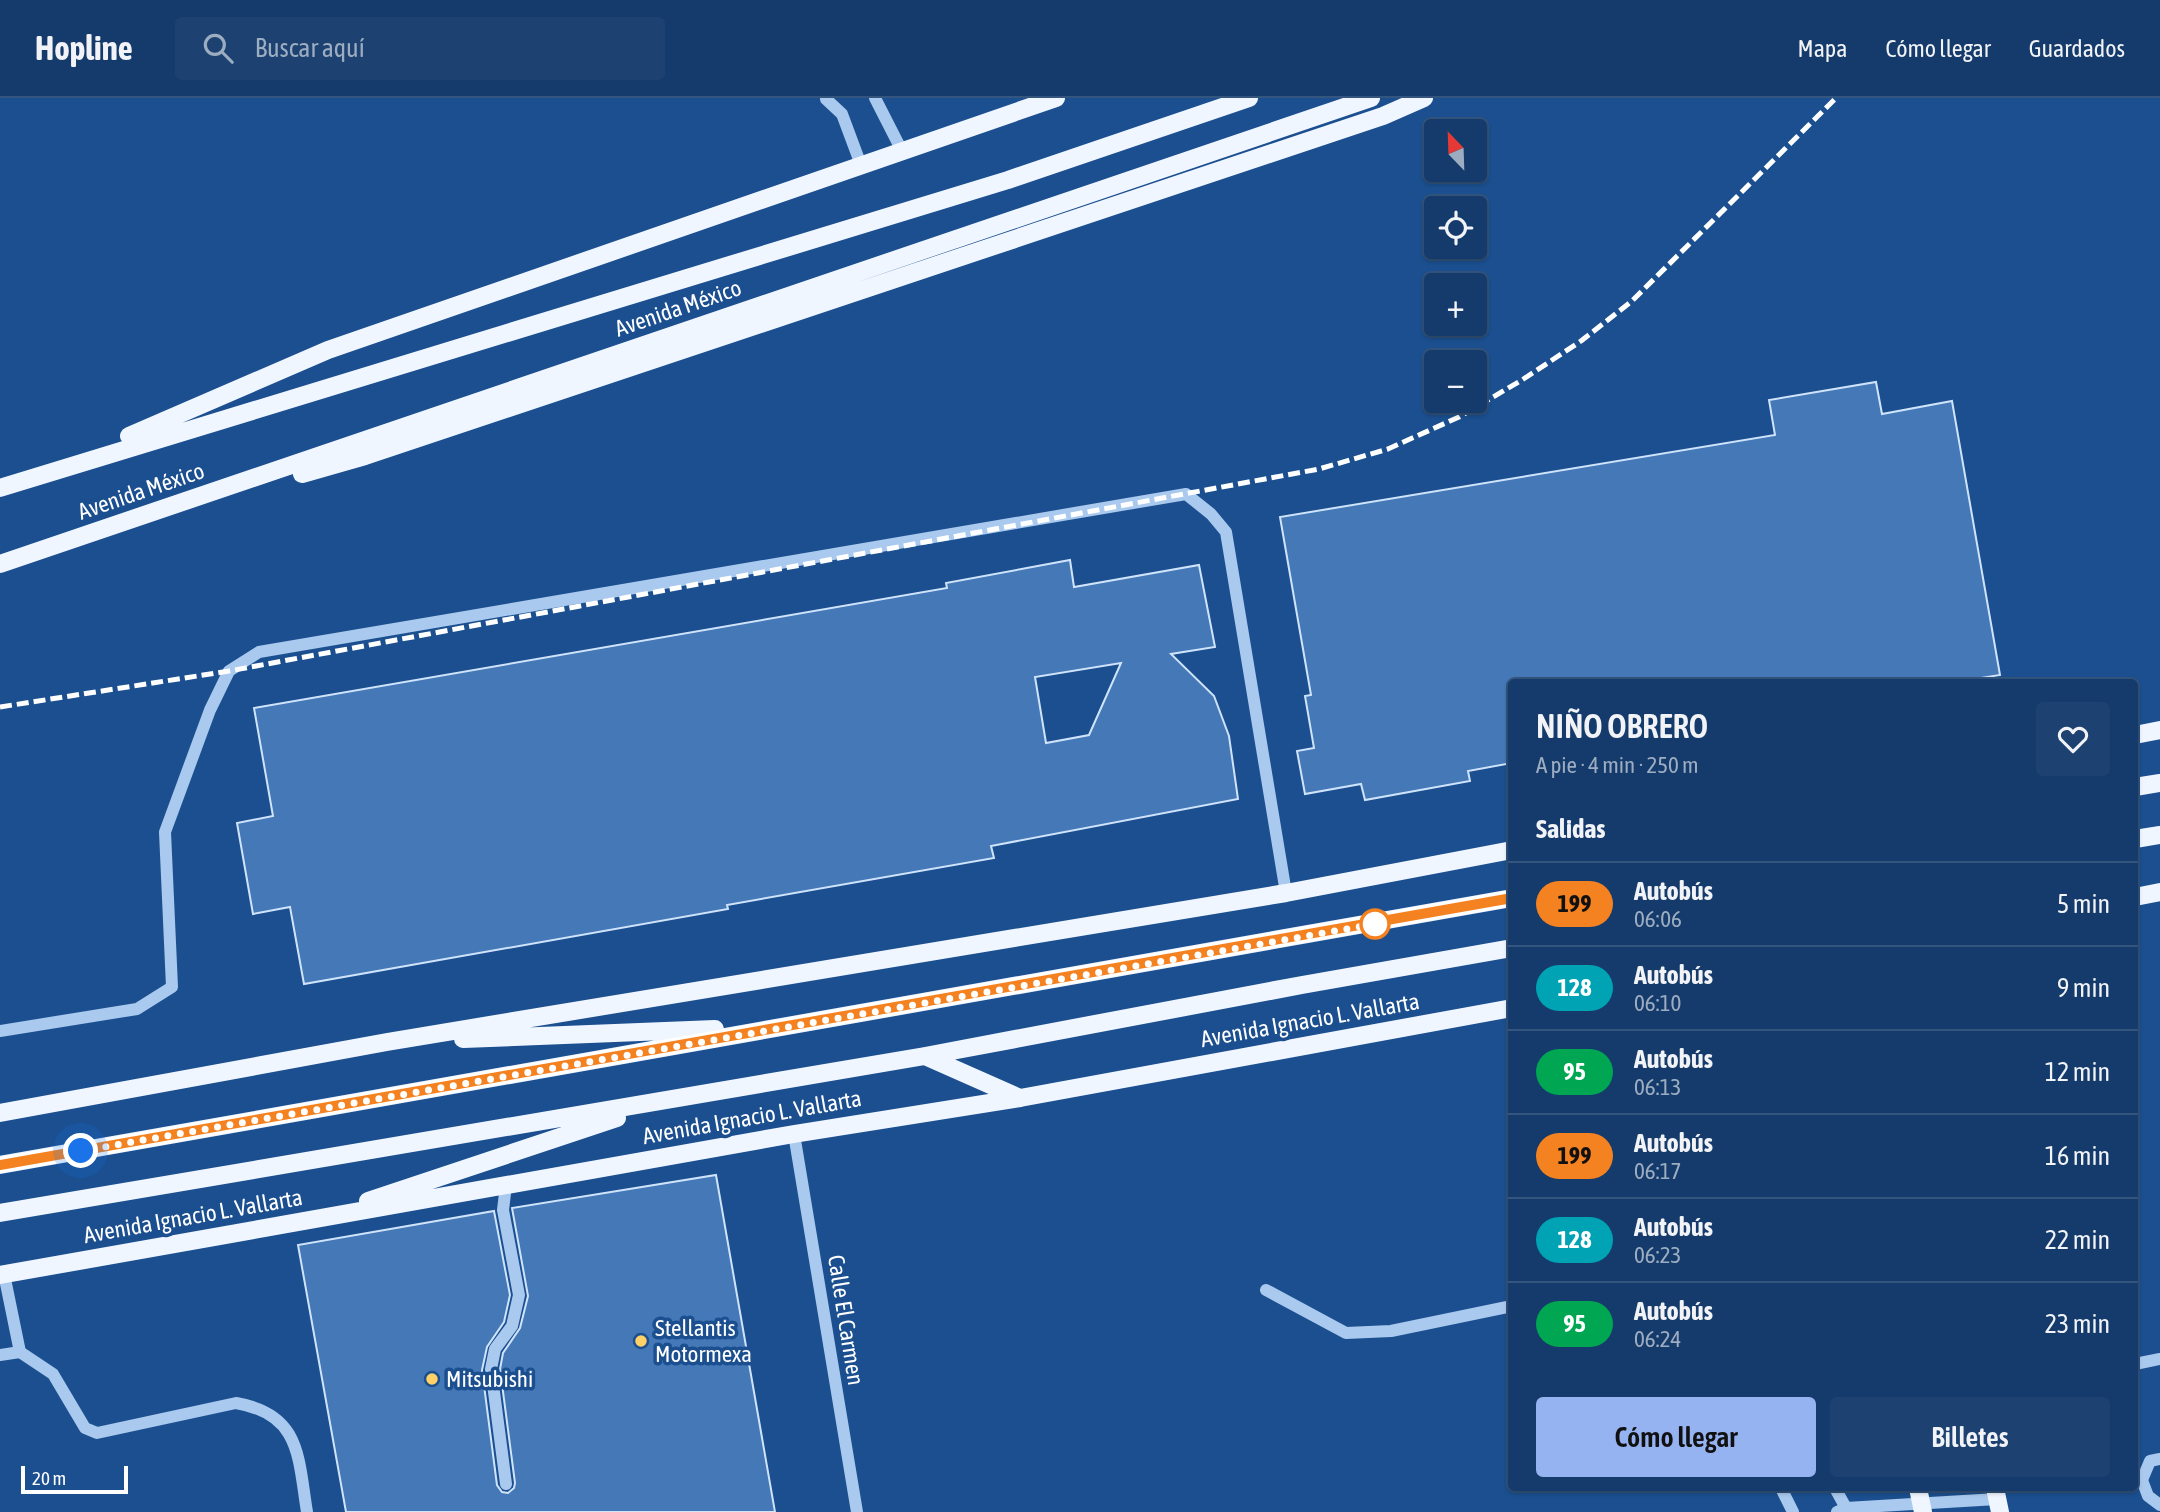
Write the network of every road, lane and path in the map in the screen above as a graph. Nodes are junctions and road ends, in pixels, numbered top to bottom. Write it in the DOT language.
graph roads {
  1 [pos="875,98"];
  2 [pos="1056,98"];
  3 [pos="1249,98"];
  4 [pos="1371,98"];
  5 [pos="1424,98"];
  6 [pos="826,99"];
  7 [pos="902,151"];
  8 [pos="861,165"];
  9 [pos="55,469"];
  10 [pos="0,488"];
  11 [pos="74,540"];
  12 [pos="0,564"];
  13 [pos="2160,730"];
  14 [pos="2138,734"];
  15 [pos="2160,783"];
  16 [pos="2138,787"];
  17 [pos="2160,835"];
  18 [pos="2138,839"];
  19 [pos="1508,851"];
  20 [pos="2160,892"];
  21 [pos="1286,893"];
  22 [pos="2138,896"];
  23 [pos="1508,899"];
  24 [pos="1508,949"];
  25 [pos="1508,1009"];
  26 [pos="785,1026"];
  27 [pos="0,1031"];
  28 [pos="387,1042"];
  29 [pos="925,1056"];
  30 [pos="1020,1098"];
  31 [pos="670,1101"];
  32 [pos="0,1113"];
  33 [pos="794,1134"];
  34 [pos="0,1165"];
  35 [pos="506,1185"];
  36 [pos="0,1213"];
  37 [pos="308,1220"];
  38 [pos="2,1275"];
  39 [pos="1266,1290"];
  40 [pos="1508,1307"];
  41 [pos="20,1352"];
  42 [pos="0,1355"];
  43 [pos="2160,1359"];
  44 [pos="2138,1363"];
  45 [pos="2160,1459"];
  46 [pos="506,1484"];
  47 [pos="1783,1491"];
  48 [pos="1836,1491"];
  49 [pos="1998,1499"];
  50 [pos="1920,1501"];
  51 [pos="2160,1505"];
  52 [pos="1841,1510"];
  53 [pos="307,1512"];
  54 [pos="857,1512"];
  55 [pos="1793,1512"];
  1 -- 7 [label="street"];
  2 -- 7 [label="main road"];
  3 -- 9 [label="main road, Avenida México"];
  4 -- 11 [label="main road, Avenida México"];
  5 -- 11 [label="main road"];
  6 -- 8 [label="street"];
  7 -- 8 [label="main road"];
  8 -- 9 [label="main road"];
  9 -- 10 [label="main road, Avenida México"];
  11 -- 12 [label="main road, Avenida México"];
  13 -- 14 [label="main road"];
  15 -- 16 [label="main road"];
  17 -- 18 [label="main road"];
  19 -- 21 [label="main road"];
  20 -- 22 [label="main road"];
  21 -- 27 [label="street"];
  21 -- 28 [label="main road"];
  23 -- 26 [label="main road"];
  24 -- 29 [label="main road, Avenida Ignacio L. Vallarta"];
  25 -- 30 [label="main road, Avenida Ignacio L. Vallarta"];
  26 -- 28 [label="main road"];
  26 -- 34 [label="main road"];
  28 -- 32 [label="main road"];
  29 -- 30 [label="main road"];
  29 -- 31 [label="main road, Avenida Ignacio L. Vallarta"];
  30 -- 33 [label="main road, Avenida Ignacio L. Vallarta"];
  31 -- 36 [label="main road, Avenida Ignacio L. Vallarta"];
  31 -- 37 [label="main road"];
  33 -- 35 [label="main road, Avenida Ignacio L. Vallarta"];
  33 -- 54 [label="street, Calle El Carmen"];
  35 -- 37 [label="main road, Avenida Ignacio L. Vallarta"];
  35 -- 46 [label="street"];
  37 -- 38 [label="main road, Avenida Ignacio L. Vallarta"];
  38 -- 41 [label="street"];
  39 -- 40 [label="street"];
  41 -- 42 [label="street"];
  41 -- 53 [label="street"];
  43 -- 44 [label="street"];
  45 -- 51 [label="street"];
  47 -- 55 [label="street"];
  48 -- 52 [label="street"];
  49 -- 50 [label="street"];
  50 -- 52 [label="street"];
}
